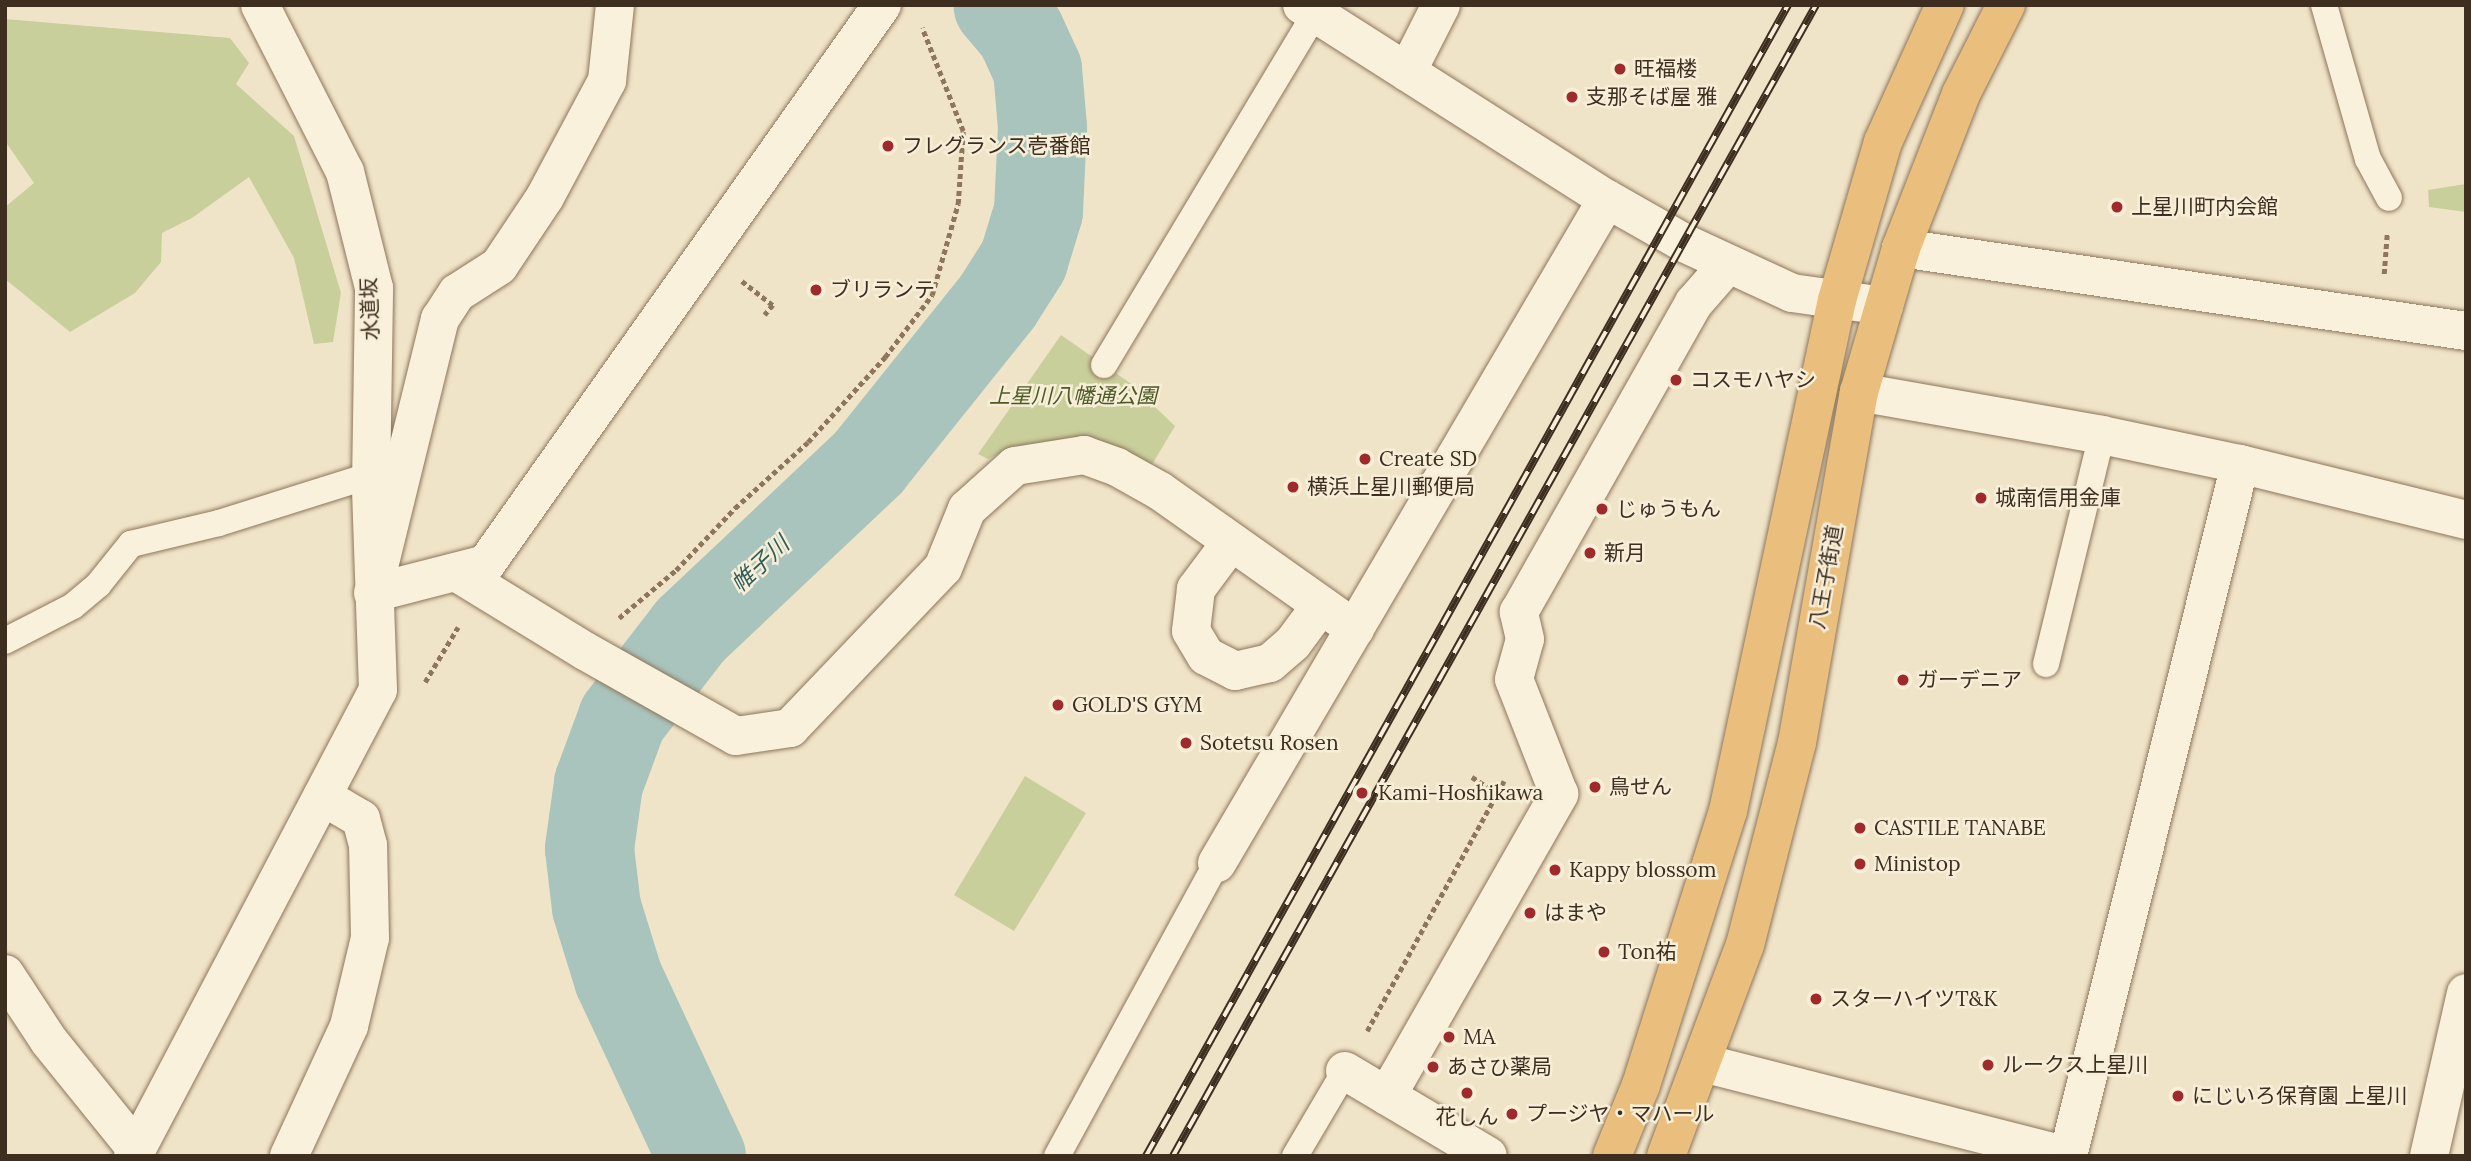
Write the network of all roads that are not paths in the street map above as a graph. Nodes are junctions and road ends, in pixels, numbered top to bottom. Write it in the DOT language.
graph roads {
  1 [pos="260,5"];
  2 [pos="615,5"];
  3 [pos="1441,5"];
  4 [pos="1945,5"];
  5 [pos="2006,5"];
  6 [pos="2325,5"];
  7 [pos="881,6"];
  8 [pos="1309,9"];
  9 [pos="1407,72"];
  10 [pos="2389,198"];
  11 [pos="1607,199"];
  12 [pos="1901,248"];
  13 [pos="1727,265"];
  14 [pos="1837,300"];
  15 [pos="1884,306"];
  16 [pos="2466,331"];
  17 [pos="1104,365"];
  18 [pos="1859,392"];
  19 [pos="2102,435"];
  20 [pos="2240,464"];
  21 [pos="370,475"];
  22 [pos="2466,520"];
  23 [pos="1231,542"];
  24 [pos="456,572"];
  25 [pos="373,593"];
  26 [pos="1321,605"];
  27 [pos="1355,629"];
  28 [pos="5,641"];
  29 [pos="2046,664"];
  30 [pos="323,796"];
  31 [pos="1217,863"];
  32 [pos="5,974"];
  33 [pos="2466,993"];
  34 [pos="1703,1063"];
  35 [pos="1345,1072"];
  36 [pos="1387,1097"];
  37 [pos="135,1152"];
  38 [pos="289,1156"];
  39 [pos="1057,1156"];
  40 [pos="1295,1156"];
  41 [pos="1488,1156"];
  42 [pos="1612,1156"];
  43 [pos="1666,1156"];
  44 [pos="2068,1156"];
  45 [pos="2429,1156"];
  1 -- 21 [label="street, 水道坂"];
  2 -- 25 [label="street"];
  3 -- 9 [label="street"];
  4 -- 14 [label="highway"];
  5 -- 12 [label="highway, 八王子街道"];
  6 -- 10 [label="lane"];
  7 -- 24 [label="street"];
  8 -- 9 [label="street"];
  8 -- 17 [label="lane"];
  9 -- 11 [label="street"];
  11 -- 13 [label="street"];
  11 -- 27 [label="street"];
  12 -- 15 [label="highway, 八王子街道"];
  12 -- 16 [label="street"];
  13 -- 14 [label="street"];
  13 -- 36 [label="street"];
  14 -- 15 [label="street"];
  14 -- 42 [label="highway"];
  15 -- 18 [label="highway, 八王子街道"];
  18 -- 19 [label="street"];
  18 -- 34 [label="highway, 八王子街道"];
  19 -- 20 [label="street"];
  19 -- 29 [label="lane"];
  20 -- 22 [label="street"];
  20 -- 44 [label="street"];
  21 -- 25 [label="street, 水道坂"];
  21 -- 28 [label="lane"];
  23 -- 24 [label="street"];
  23 -- 26 [label="street"];
  23 -- 26 [label="street"];
  24 -- 25 [label="street"];
  25 -- 30 [label="street, 水道坂"];
  26 -- 27 [label="street"];
  27 -- 31 [label="street"];
  30 -- 37 [label="street, 水道坂"];
  30 -- 38 [label="street"];
  31 -- 39 [label="lane"];
  32 -- 37 [label="street"];
  33 -- 45 [label="street"];
  34 -- 43 [label="highway, 八王子街道"];
  34 -- 44 [label="street"];
  35 -- 36 [label="street"];
  35 -- 40 [label="lane"];
  36 -- 41 [label="street"];
}
